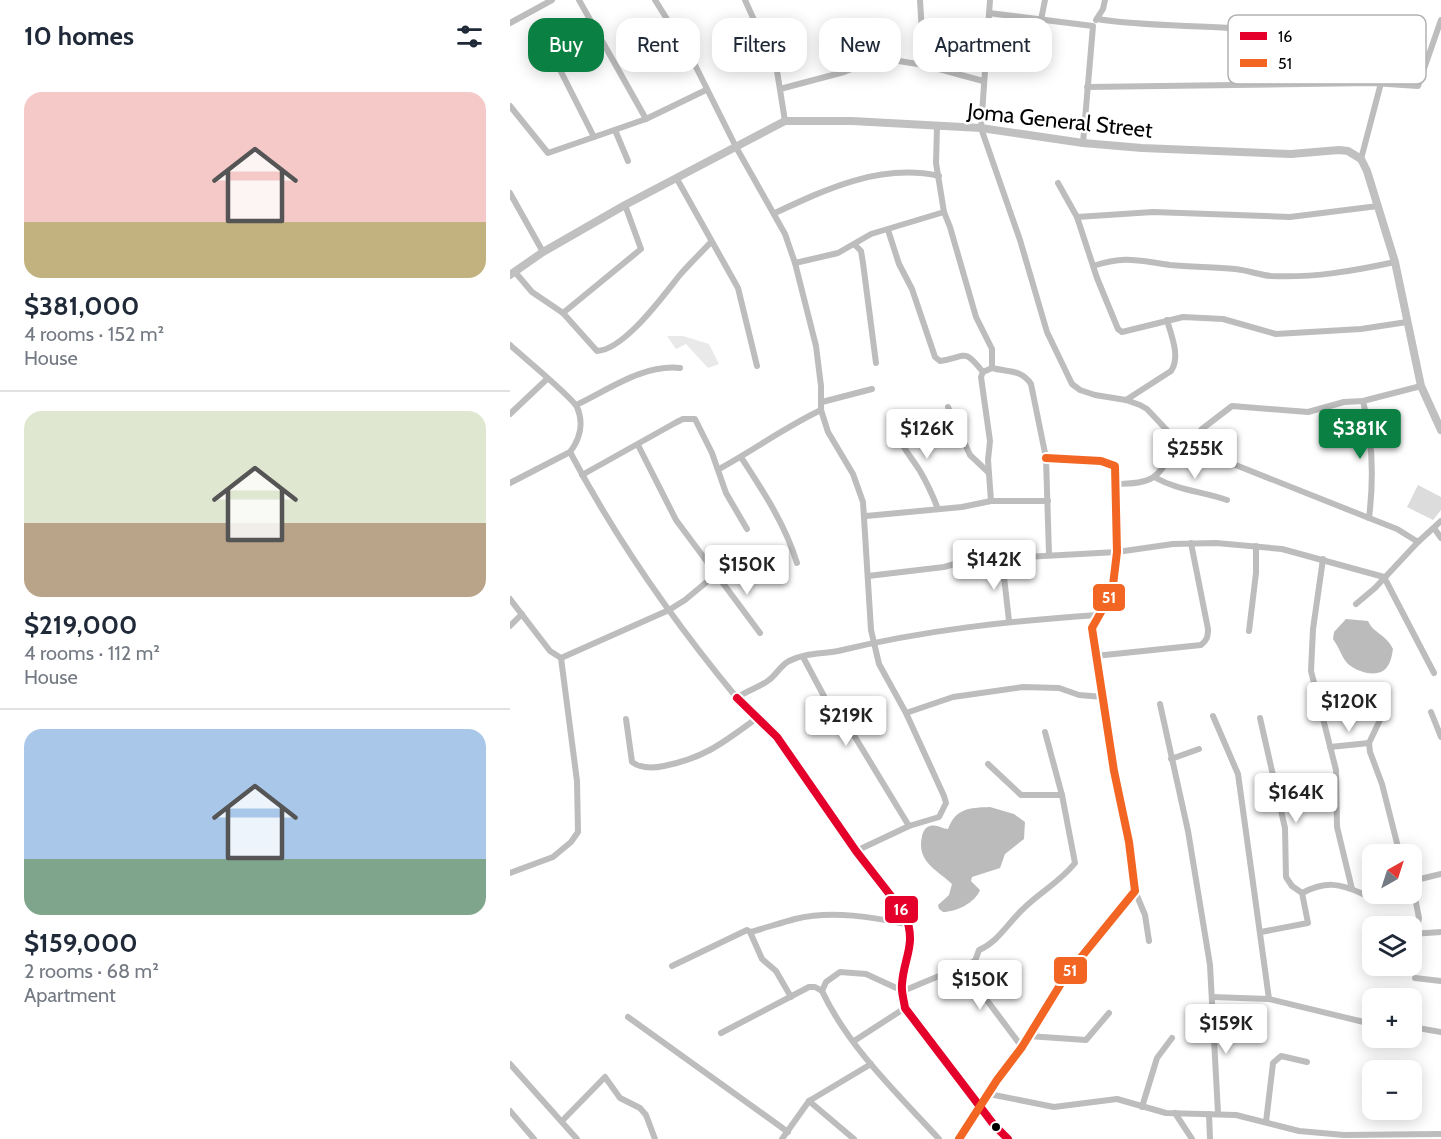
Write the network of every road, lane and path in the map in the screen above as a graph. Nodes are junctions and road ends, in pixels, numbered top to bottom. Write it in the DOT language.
graph roads {
  1 [pos="552,0"];
  2 [pos="579,0"];
  3 [pos="655,0"];
  4 [pos="745,0"];
  5 [pos="920,0"];
  6 [pos="990,0"];
  7 [pos="1045,0"];
  8 [pos="1105,0"];
  9 [pos="989,13"];
  10 [pos="921,18"];
  11 [pos="1026,18"];
  12 [pos="1041,18"];
  13 [pos="1097,19"];
  14 [pos="1441,20"];
  15 [pos="1052,21"];
  16 [pos="510,23"];
  17 [pos="1093,26"];
  18 [pos="1228,29"];
  19 [pos="913,62"];
  20 [pos="1426,63"];
  21 [pos="561,72"];
  22 [pos="952,72"];
  23 [pos="983,81"];
  24 [pos="1302,84"];
  25 [pos="1381,84"];
  26 [pos="1393,84"];
  27 [pos="1419,84"];
  28 [pos="1087,87"];
  29 [pos="780,89"];
  30 [pos="706,90"];
  31 [pos="510,106"];
  32 [pos="646,119"];
  33 [pos="785,121"];
  34 [pos="937,127"];
  35 [pos="981,128"];
  36 [pos="615,130"];
  37 [pos="594,137"];
  38 [pos="1083,143"];
  39 [pos="736,147"];
  40 [pos="1361,159"];
  41 [pos="628,161"];
  42 [pos="939,176"];
  43 [pos="677,179"];
  44 [pos="1058,183"];
  45 [pos="510,195"];
  46 [pos="625,205"];
  47 [pos="1378,206"];
  48 [pos="944,212"];
  49 [pos="775,213"];
  50 [pos="1077,218"];
  51 [pos="888,230"];
  52 [pos="711,242"];
  53 [pos="855,245"];
  54 [pos="543,252"];
  55 [pos="1395,262"];
  56 [pos="795,263"];
  57 [pos="1093,266"];
  58 [pos="512,273"];
  59 [pos="562,313"];
  60 [pos="1167,320"];
  61 [pos="1407,322"];
  62 [pos="511,347"];
  63 [pos="876,363"];
  64 [pos="757,366"];
  65 [pos="680,368"];
  66 [pos="992,368"];
  67 [pos="983,372"];
  68 [pos="547,379"];
  69 [pos="1421,386"];
  70 [pos="872,389"];
  71 [pos="1126,400"];
  72 [pos="1364,401"];
  73 [pos="822,402"];
  74 [pos="576,405"];
  75 [pos="948,407"];
  76 [pos="821,410"];
  77 [pos="510,414"];
  78 [pos="895,417"];
  79 [pos="1441,430"];
  80 [pos="1178,442"];
  81 [pos="638,445"];
  82 [pos="1188,446"];
  83 [pos="570,452"];
  84 [pos="741,457"];
  85 [pos="1046,459"];
  86 [pos="719,469"];
  87 [pos="988,473"];
  88 [pos="582,475"];
  89 [pos="1154,477"];
  90 [pos="510,483"];
  91 [pos="1115,484"];
  92 [pos="1227,500"];
  93 [pos="991,501"];
  94 [pos="1048,501"];
  95 [pos="938,509"];
  96 [pos="866,516"];
  97 [pos="1369,518"];
  98 [pos="1441,521"];
  99 [pos="1434,528"];
  100 [pos="747,529"];
  101 [pos="1441,538"];
  102 [pos="1418,542"];
  103 [pos="1191,543"];
  104 [pos="1256,546"];
  105 [pos="1117,552"];
  106 [pos="1049,554"];
  107 [pos="1002,559"];
  108 [pos="1323,559"];
  109 [pos="797,563"];
  110 [pos="715,575"];
  111 [pos="868,576"];
  112 [pos="1384,577"];
  113 [pos="510,599"];
  114 [pos="1356,604"];
  115 [pos="669,609"];
  116 [pos="522,614"];
  117 [pos="1098,615"];
  118 [pos="1009,621"];
  119 [pos="510,626"];
  120 [pos="1250,631"];
  121 [pos="760,633"];
  122 [pos="873,641"];
  123 [pos="1095,656"];
  124 [pos="803,657"];
  125 [pos="561,658"];
  126 [pos="1434,673"];
  127 [pos="1374,694"];
  128 [pos="737,698"];
  129 [pos="1103,698"];
  130 [pos="1160,704"];
  131 [pos="906,712"];
  132 [pos="1431,712"];
  133 [pos="1213,716"];
  134 [pos="626,718"];
  135 [pos="757,718"];
  136 [pos="1260,718"];
  137 [pos="1045,732"];
  138 [pos="1441,737"];
  139 [pos="1370,743"];
  140 [pos="1330,747"];
  141 [pos="1199,749"];
  142 [pos="1171,759"];
  143 [pos="987,764"];
  144 [pos="1062,795"];
  145 [pos="909,826"];
  146 [pos="1397,844"];
  147 [pos="856,850"];
  148 [pos="510,873"];
  149 [pos="1441,874"];
  150 [pos="1422,879"];
  151 [pos="1352,889"];
  152 [pos="1135,891"];
  153 [pos="1302,892"];
  154 [pos="1362,894"];
  155 [pos="910,925"];
  156 [pos="750,932"];
  157 [pos="1261,932"];
  158 [pos="1441,932"];
  159 [pos="1422,933"];
  160 [pos="1149,941"];
  161 [pos="975,961"];
  162 [pos="672,966"];
  163 [pos="1414,978"];
  164 [pos="1441,981"];
  165 [pos="822,991"];
  166 [pos="903,991"];
  167 [pos="791,997"];
  168 [pos="1212,997"];
  169 [pos="1269,999"];
  170 [pos="905,1008"];
  171 [pos="1109,1013"];
  172 [pos="628,1017"];
  173 [pos="1362,1022"];
  174 [pos="1422,1029"];
  175 [pos="1441,1032"];
  176 [pos="721,1034"];
  177 [pos="1028,1036"];
  178 [pos="1172,1038"];
  179 [pos="854,1041"];
  180 [pos="1022,1047"];
  181 [pos="1307,1062"];
  182 [pos="510,1064"];
  183 [pos="871,1064"];
  184 [pos="988,1094"];
  185 [pos="809,1101"];
  186 [pos="981,1106"];
  187 [pos="1142,1107"];
  188 [pos="510,1112"];
  189 [pos="1175,1113"];
  190 [pos="1218,1113"];
  191 [pos="1209,1114"];
  192 [pos="562,1121"];
  193 [pos="1266,1122"];
  194 [pos="788,1132"];
  195 [pos="1441,1134"];
  196 [pos="534,1139"];
  197 [pos="577,1139"];
  198 [pos="655,1139"];
  199 [pos="782,1139"];
  200 [pos="854,1139"];
  201 [pos="939,1139"];
  202 [pos="959,1139"];
  203 [pos="1008,1139"];
  204 [pos="1192,1139"];
  205 [pos="1210,1139"];
  1 -- 16 [label="street"];
  2 -- 32 [label="street"];
  3 -- 30 [label="street"];
  4 -- 29 [label="street"];
  5 -- 10 [label="street"];
  6 -- 9 [label="street"];
  7 -- 12 [label="street"];
  8 -- 13 [label="street"];
  9 -- 11 [label="street"];
  9 -- 23 [label="street"];
  13 -- 17 [label="street"];
  13 -- 18 [label="street"];
  14 -- 20 [label="street"];
  15 -- 17 [label="street"];
  17 -- 28 [label="street"];
  19 -- 29 [label="street"];
  21 -- 37 [label="street"];
  22 -- 23 [label="street"];
  23 -- 35 [label="street"];
  24 -- 28 [label="street"];
  25 -- 40 [label="street"];
  26 -- 27 [label="street"];
  28 -- 38 [label="street"];
  29 -- 33 [label="street"];
  30 -- 32 [label="street"];
  30 -- 39 [label="street"];
  31 -- 37 [label="street"];
  32 -- 36 [label="street"];
  33 -- 34 [label="street, Joma General Street"];
  33 -- 39 [label="street, Joma General Street"];
  34 -- 35 [label="street, Joma General Street"];
  34 -- 42 [label="street"];
  35 -- 38 [label="street, Joma General Street"];
  35 -- 71 [label="street"];
  36 -- 37 [label="street"];
  36 -- 41 [label="street"];
  38 -- 40 [label="street, Joma General Street"];
  39 -- 43 [label="street, Joma General Street"];
  39 -- 49 [label="street"];
  40 -- 47 [label="street"];
  42 -- 48 [label="street"];
  42 -- 49 [label="street"];
  43 -- 46 [label="street, Joma General Street"];
  43 -- 52 [label="street"];
  44 -- 50 [label="street"];
  45 -- 54 [label="street"];
  46 -- 54 [label="street, Joma General Street"];
  46 -- 59 [label="street"];
  47 -- 50 [label="street"];
  47 -- 55 [label="street"];
  48 -- 51 [label="street"];
  48 -- 66 [label="street"];
  49 -- 56 [label="street"];
  50 -- 57 [label="street"];
  51 -- 53 [label="street"];
  51 -- 67 [label="street"];
  52 -- 59 [label="street"];
  52 -- 64 [label="street"];
  53 -- 56 [label="street"];
  53 -- 63 [label="street"];
  54 -- 58 [label="street, Joma General Street"];
  55 -- 57 [label="street"];
  55 -- 61 [label="street"];
  56 -- 73 [label="street"];
  57 -- 60 [label="street"];
  58 -- 59 [label="street"];
  60 -- 61 [label="street"];
  60 -- 71 [label="street"];
  61 -- 69 [label="street"];
  62 -- 68 [label="street"];
  65 -- 74 [label="street"];
  66 -- 67 [label="street"];
  66 -- 85 [label="street"];
  67 -- 87 [label="street"];
  68 -- 74 [label="street"];
  68 -- 77 [label="street"];
  69 -- 72 [label="street"];
  69 -- 79 [label="street"];
  70 -- 73 [label="street"];
  71 -- 80 [label="street"];
  72 -- 82 [label="street"];
  72 -- 97 [label="street"];
  73 -- 76 [label="street"];
  74 -- 83 [label="street"];
  75 -- 87 [label="street"];
  76 -- 84 [label="street"];
  76 -- 96 [label="street"];
  78 -- 95 [label="street"];
  80 -- 82 [label="street"];
  80 -- 89 [label="street"];
  81 -- 86 [label="street"];
  81 -- 88 [label="street"];
  81 -- 110 [label="street"];
  82 -- 97 [label="street"];
  83 -- 88 [label="street"];
  83 -- 90 [label="street"];
  84 -- 86 [label="street"];
  84 -- 109 [label="street"];
  85 -- 91 [label="street"];
  85 -- 94 [label="street"];
  86 -- 100 [label="street"];
  87 -- 93 [label="street"];
  88 -- 115 [label="street"];
  89 -- 91 [label="street"];
  89 -- 92 [label="street"];
  91 -- 105 [label="street"];
  93 -- 94 [label="street"];
  93 -- 95 [label="street"];
  94 -- 106 [label="street"];
  95 -- 96 [label="street"];
  96 -- 111 [label="street"];
  97 -- 102 [label="street"];
  98 -- 99 [label="street"];
  99 -- 101 [label="street"];
  99 -- 102 [label="street"];
  102 -- 112 [label="street"];
  103 -- 104 [label="street"];
  103 -- 105 [label="street"];
  103 -- 123 [label="street"];
  104 -- 108 [label="street"];
  104 -- 120 [label="street"];
  105 -- 106 [label="street"];
  105 -- 117 [label="street"];
  106 -- 107 [label="street"];
  107 -- 111 [label="street"];
  107 -- 118 [label="street"];
  108 -- 112 [label="street"];
  108 -- 140 [label="street"];
  110 -- 115 [label="street"];
  110 -- 121 [label="street"];
  111 -- 122 [label="street"];
  112 -- 114 [label="street"];
  112 -- 126 [label="street"];
  113 -- 116 [label="street"];
  115 -- 125 [label="street"];
  115 -- 128 [label="street"];
  116 -- 119 [label="street"];
  116 -- 125 [label="street"];
  117 -- 118 [label="street"];
  117 -- 123 [label="street"];
  118 -- 122 [label="street"];
  122 -- 124 [label="street"];
  122 -- 131 [label="street"];
  123 -- 129 [label="street"];
  124 -- 128 [label="street"];
  124 -- 145 [label="street"];
  125 -- 148 [label="street"];
  127 -- 139 [label="street"];
  128 -- 135 [label="street"];
  129 -- 131 [label="street"];
  129 -- 152 [label="street"];
  130 -- 142 [label="street"];
  131 -- 145 [label="street"];
  132 -- 138 [label="street"];
  133 -- 157 [label="street"];
  134 -- 135 [label="street"];
  135 -- 147 [label="street"];
  136 -- 153 [label="street"];
  137 -- 144 [label="street"];
  139 -- 140 [label="street"];
  139 -- 146 [label="street"];
  140 -- 151 [label="street"];
  141 -- 142 [label="street"];
  142 -- 168 [label="street"];
  143 -- 144 [label="street"];
  144 -- 161 [label="street"];
  145 -- 147 [label="street"];
  147 -- 155 [label="street"];
  149 -- 150 [label="street"];
  151 -- 153 [label="street"];
  151 -- 154 [label="street"];
  152 -- 160 [label="street"];
  152 -- 177 [label="street"];
  153 -- 157 [label="street"];
  155 -- 156 [label="street"];
  155 -- 166 [label="street"];
  156 -- 162 [label="street"];
  156 -- 167 [label="street"];
  157 -- 169 [label="street"];
  158 -- 159 [label="street"];
  161 -- 166 [label="street"];
  161 -- 180 [label="street"];
  163 -- 164 [label="street"];
  165 -- 166 [label="street"];
  165 -- 167 [label="street"];
  165 -- 179 [label="street"];
  166 -- 170 [label="street"];
  167 -- 176 [label="street"];
  168 -- 169 [label="street"];
  168 -- 190 [label="street"];
  169 -- 173 [label="street"];
  170 -- 179 [label="street"];
  170 -- 186 [label="street"];
  171 -- 177 [label="street"];
  172 -- 194 [label="street"];
  174 -- 175 [label="street"];
  177 -- 180 [label="street"];
  178 -- 187 [label="street"];
  179 -- 183 [label="street"];
  180 -- 184 [label="street"];
  181 -- 193 [label="street"];
  182 -- 192 [label="street"];
  183 -- 185 [label="street"];
  183 -- 201 [label="street"];
  184 -- 186 [label="street"];
  184 -- 187 [label="street"];
  185 -- 194 [label="street"];
  185 -- 200 [label="street"];
  186 -- 202 [label="street"];
  186 -- 203 [label="street"];
  187 -- 189 [label="street"];
  188 -- 196 [label="street"];
  189 -- 191 [label="street"];
  189 -- 204 [label="street"];
  190 -- 191 [label="street"];
  190 -- 193 [label="street"];
  191 -- 205 [label="street"];
  192 -- 197 [label="street"];
  192 -- 198 [label="street"];
  193 -- 195 [label="street"];
  194 -- 199 [label="street"];
}
